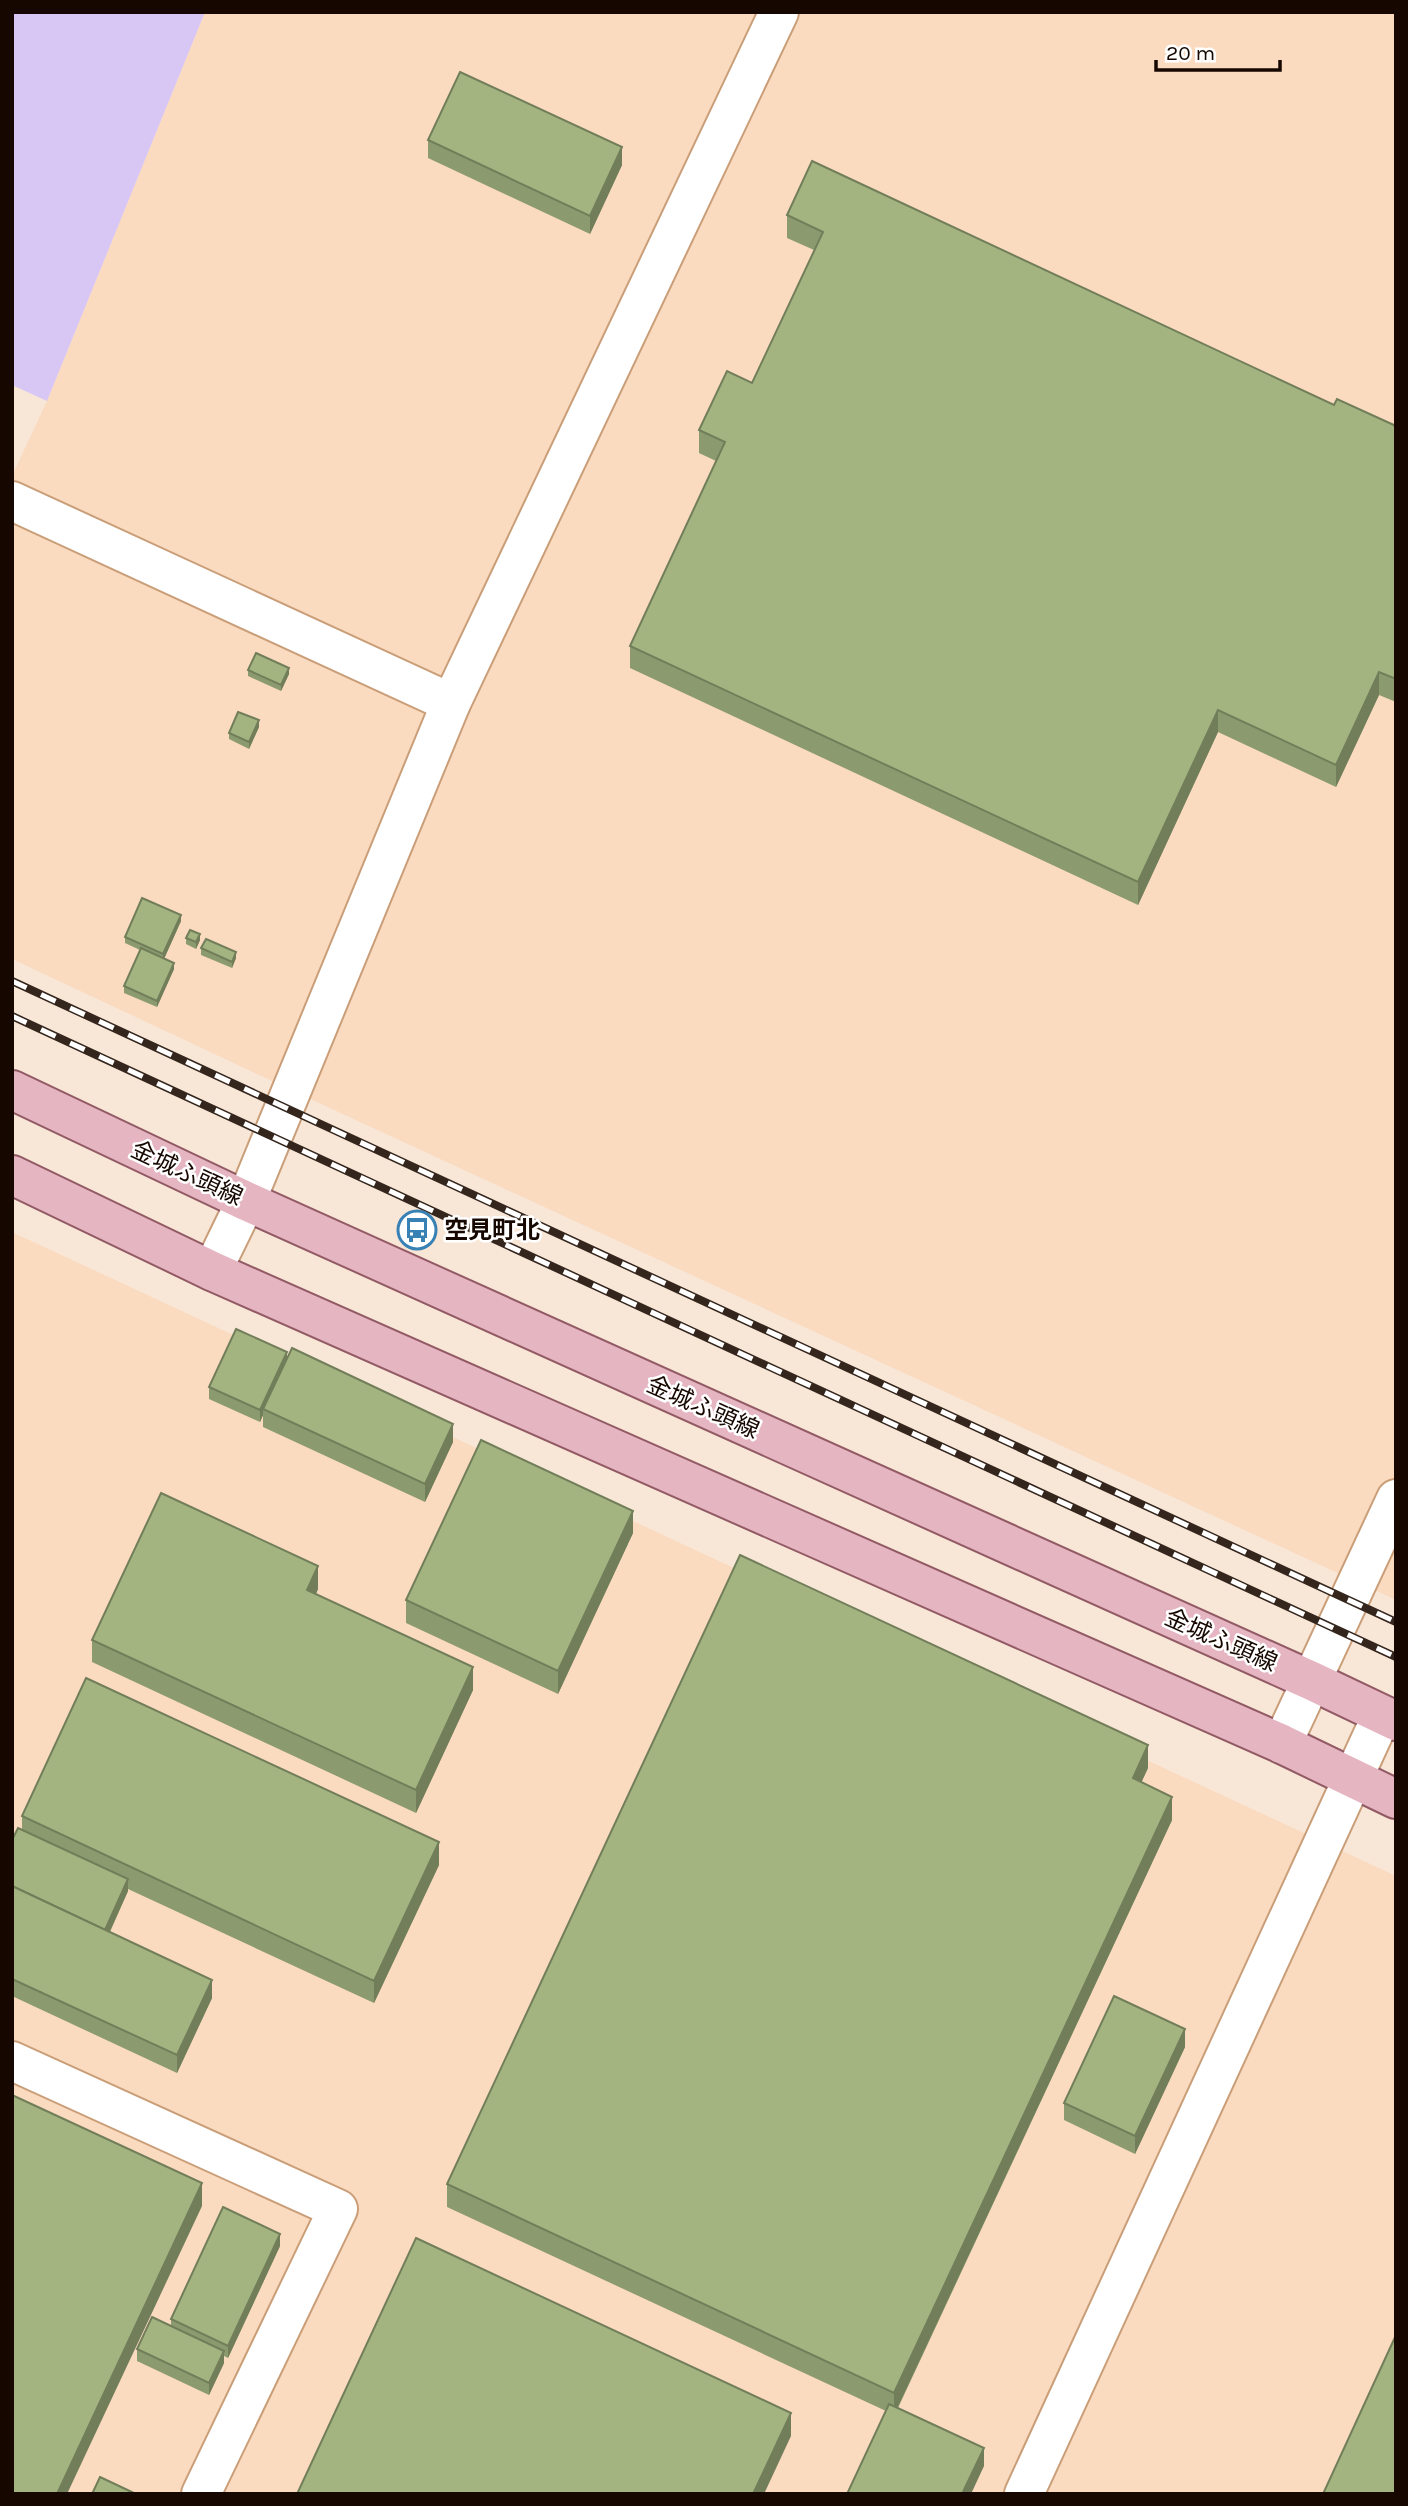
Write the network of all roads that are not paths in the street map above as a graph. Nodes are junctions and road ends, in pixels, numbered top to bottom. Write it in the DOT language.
graph roads {
  1 [pos="779,12"];
  2 [pos="12,501"];
  3 [pos="451,703"];
  4 [pos="12,1090"];
  5 [pos="12,1175"];
  6 [pos="246,1201"];
  7 [pos="212,1271"];
  8 [pos="1396,1499"];
  9 [pos="1312,1681"];
  10 [pos="1389,1718"];
  11 [pos="1282,1744"];
  12 [pos="1352,1778"];
  13 [pos="1396,1799"];
  14 [pos="12,2061"];
  15 [pos="201,2494"];
  16 [pos="1024,2494"];
  1 -- 3 [label="street"];
  2 -- 3 [label="street"];
  3 -- 6 [label="street"];
  4 -- 6 [label="main road, 金城ふ頭線"];
  5 -- 7 [label="main road"];
  6 -- 7 [label="street"];
  6 -- 9 [label="main road, 金城ふ頭線"];
  7 -- 11 [label="main road"];
  8 -- 9 [label="street"];
  9 -- 10 [label="main road, 金城ふ頭線"];
  9 -- 11 [label="street"];
  10 -- 12 [label="street"];
  11 -- 12 [label="main road"];
  12 -- 13 [label="main road"];
  12 -- 16 [label="street"];
  14 -- 15 [label="street"];
}
